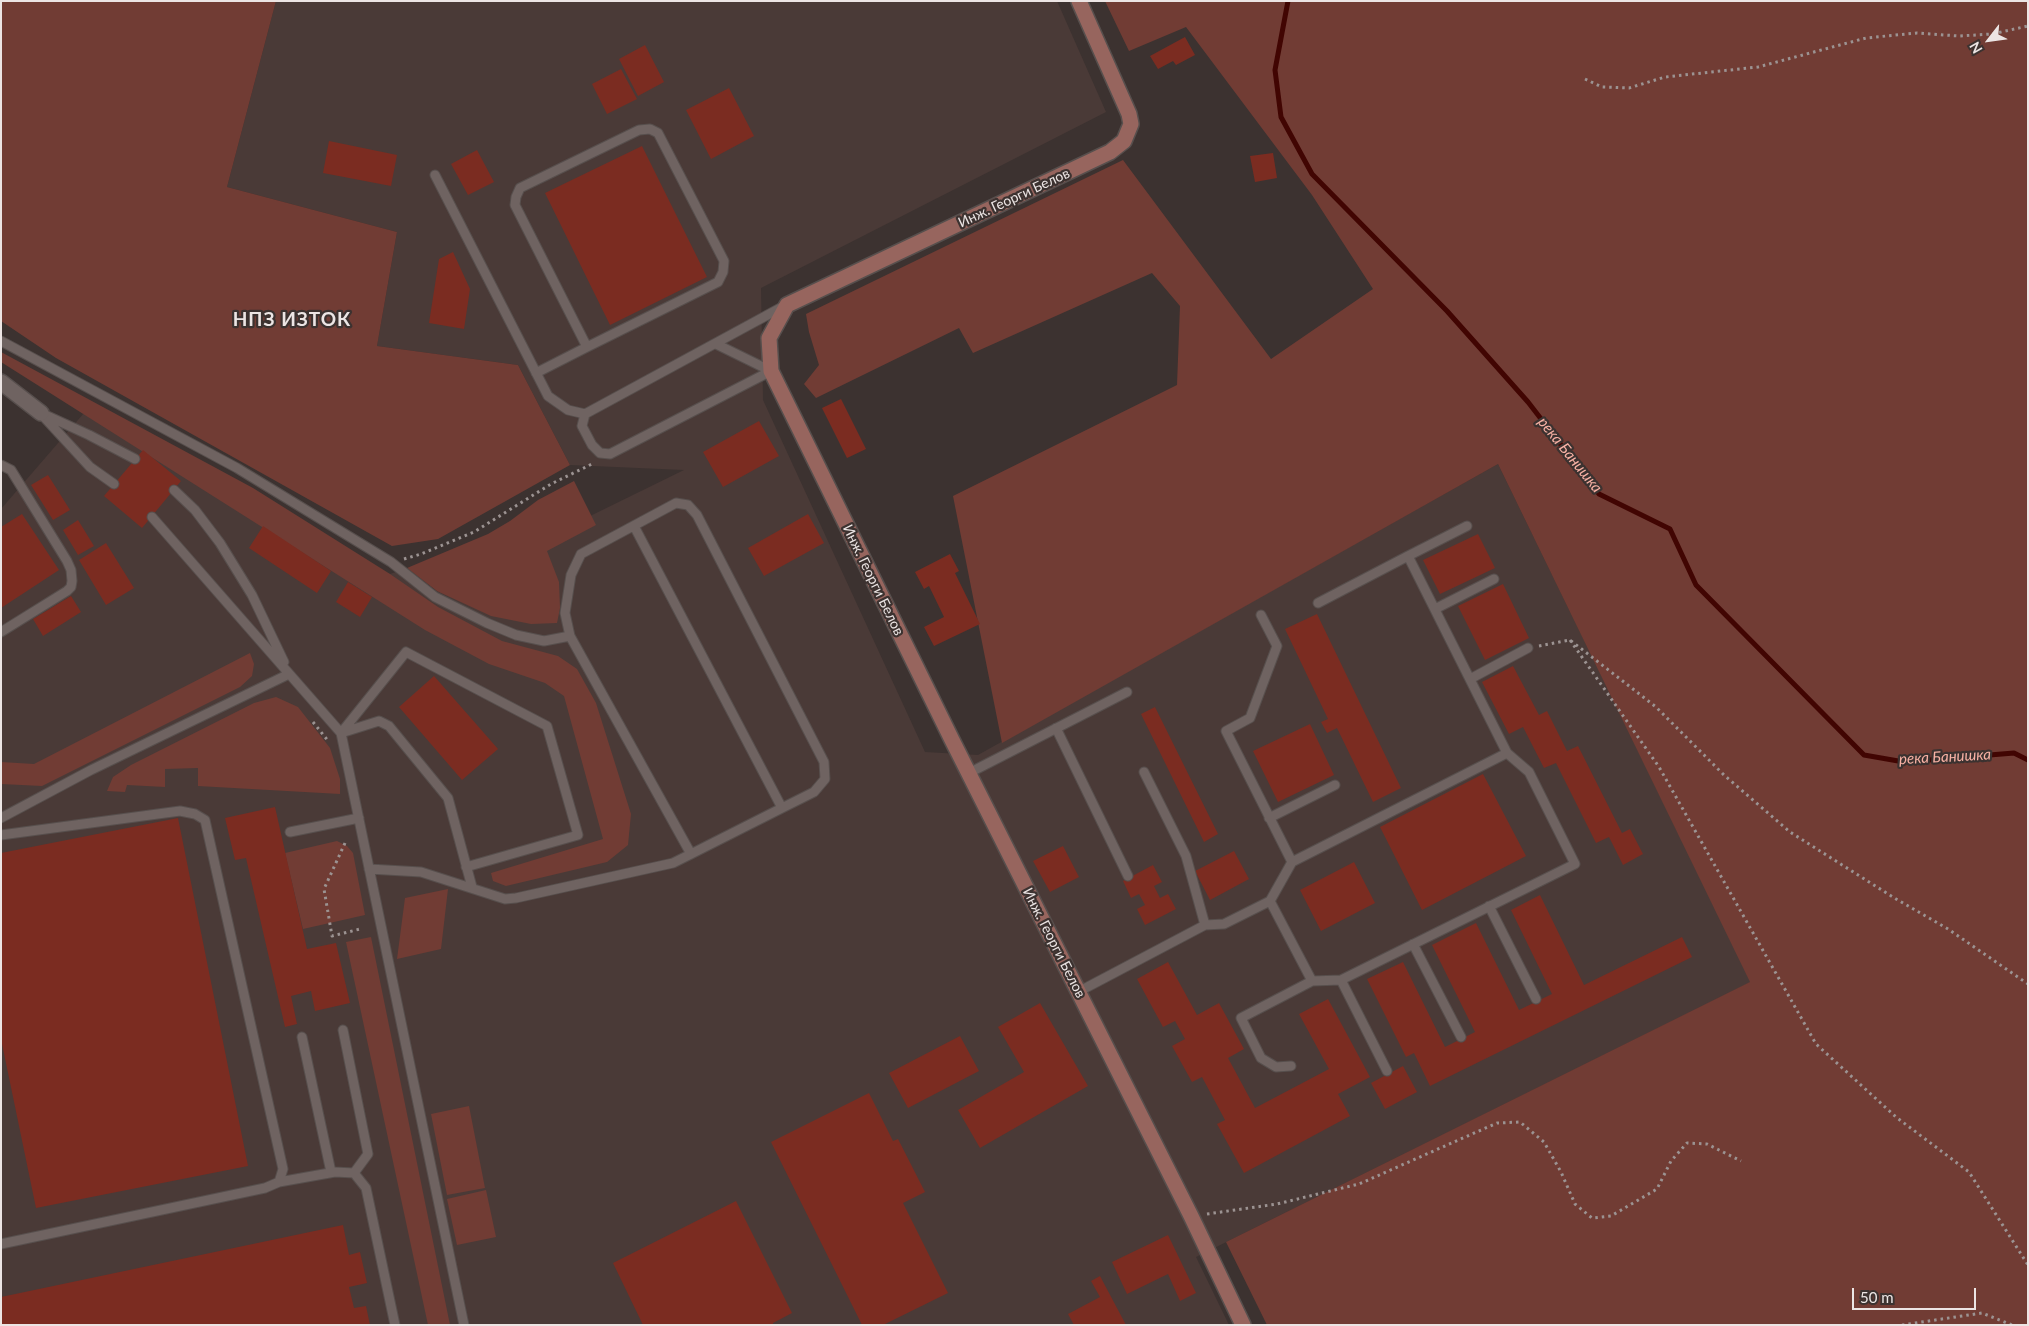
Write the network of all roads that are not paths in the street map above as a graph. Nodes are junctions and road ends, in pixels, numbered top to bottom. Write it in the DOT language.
graph roads {
  1 [pos="1079,1"];
  2 [pos="435,175"];
  3 [pos="787,304"];
  4 [pos="1,341"];
  5 [pos="716,344"];
  6 [pos="587,347"];
  7 [pos="771,371"];
  8 [pos="536,373"];
  9 [pos="1,382"];
  10 [pos="41,413"];
  11 [pos="585,414"];
  12 [pos="135,459"];
  13 [pos="1,465"];
  14 [pos="114,484"];
  15 [pos="174,490"];
  16 [pos="152,517"];
  17 [pos="634,526"];
  18 [pos="1467,526"];
  19 [pos="1408,556"];
  20 [pos="1494,579"];
  21 [pos="1318,603"];
  22 [pos="1435,609"];
  23 [pos="1261,615"];
  24 [pos="1,632"];
  25 [pos="570,636"];
  26 [pos="1528,648"];
  27 [pos="289,674"];
  28 [pos="1470,678"];
  29 [pos="1128,692"];
  30 [pos="1056,728"];
  31 [pos="341,733"];
  32 [pos="1507,753"];
  33 [pos="1144,772"];
  34 [pos="969,773"];
  35 [pos="1335,785"];
  36 [pos="782,808"];
  37 [pos="1,818"];
  38 [pos="359,818"];
  39 [pos="1269,818"];
  40 [pos="290,832"];
  41 [pos="1,834"];
  42 [pos="691,854"];
  43 [pos="1292,862"];
  44 [pos="466,867"];
  45 [pos="370,869"];
  46 [pos="1128,876"];
  47 [pos="472,887"];
  48 [pos="1270,901"];
  49 [pos="1489,906"];
  50 [pos="1205,925"];
  51 [pos="1413,944"];
  52 [pos="1341,980"];
  53 [pos="1312,981"];
  54 [pos="1078,992"];
  55 [pos="1536,999"];
  56 [pos="343,1030"];
  57 [pos="302,1037"];
  58 [pos="1461,1037"];
  59 [pos="1291,1066"];
  60 [pos="1388,1070"];
  61 [pos="331,1172"];
  62 [pos="354,1173"];
  63 [pos="279,1182"];
  64 [pos="1,1244"];
  65 [pos="395,1325"];
  66 [pos="464,1325"];
  67 [pos="1243,1325"];
  1 -- 3 [label="street, Инж. Георги Белов"];
  2 -- 8 [label="lane"];
  3 -- 5 [label="lane"];
  3 -- 7 [label="street, Инж. Георги Белов"];
  4 -- 25 [label="lane"];
  5 -- 7 [label="lane"];
  5 -- 11 [label="lane"];
  6 -- 6 [label="lane"];
  6 -- 8 [label="lane"];
  7 -- 11 [label="lane"];
  7 -- 34 [label="street, Инж. Георги Белов"];
  8 -- 11 [label="lane"];
  9 -- 10 [label="street"];
  10 -- 12 [label="lane"];
  10 -- 14 [label="lane"];
  13 -- 24 [label="lane"];
  15 -- 27 [label="lane"];
  16 -- 27 [label="lane"];
  17 -- 25 [label="lane"];
  17 -- 36 [label="lane"];
  17 -- 36 [label="lane"];
  18 -- 19 [label="lane"];
  19 -- 21 [label="lane"];
  19 -- 22 [label="lane"];
  20 -- 22 [label="lane"];
  22 -- 28 [label="lane"];
  23 -- 39 [label="lane"];
  25 -- 42 [label="lane"];
  26 -- 28 [label="lane"];
  27 -- 31 [label="lane"];
  27 -- 37 [label="lane"];
  28 -- 32 [label="lane"];
  29 -- 30 [label="lane"];
  30 -- 34 [label="lane"];
  30 -- 46 [label="lane"];
  31 -- 38 [label="lane"];
  31 -- 44 [label="lane"];
  31 -- 44 [label="lane"];
  32 -- 43 [label="lane"];
  32 -- 49 [label="lane"];
  33 -- 50 [label="lane"];
  34 -- 54 [label="street, Инж. Георги Белов"];
  35 -- 39 [label="lane"];
  36 -- 42 [label="lane"];
  38 -- 40 [label="lane"];
  38 -- 45 [label="lane"];
  39 -- 43 [label="lane"];
  41 -- 63 [label="lane"];
  42 -- 47 [label="lane"];
  43 -- 48 [label="lane"];
  44 -- 47 [label="lane"];
  45 -- 47 [label="lane"];
  45 -- 66 [label="lane"];
  48 -- 50 [label="lane"];
  48 -- 53 [label="lane"];
  49 -- 51 [label="lane"];
  49 -- 55 [label="lane"];
  50 -- 54 [label="lane"];
  51 -- 52 [label="lane"];
  51 -- 58 [label="lane"];
  52 -- 53 [label="lane"];
  52 -- 60 [label="lane"];
  53 -- 59 [label="lane"];
  54 -- 67 [label="street, Инж. Георги Белов"];
  56 -- 62 [label="lane"];
  57 -- 61 [label="lane"];
  61 -- 62 [label="lane"];
  61 -- 63 [label="lane"];
  62 -- 65 [label="lane"];
  63 -- 64 [label="lane"];
}
